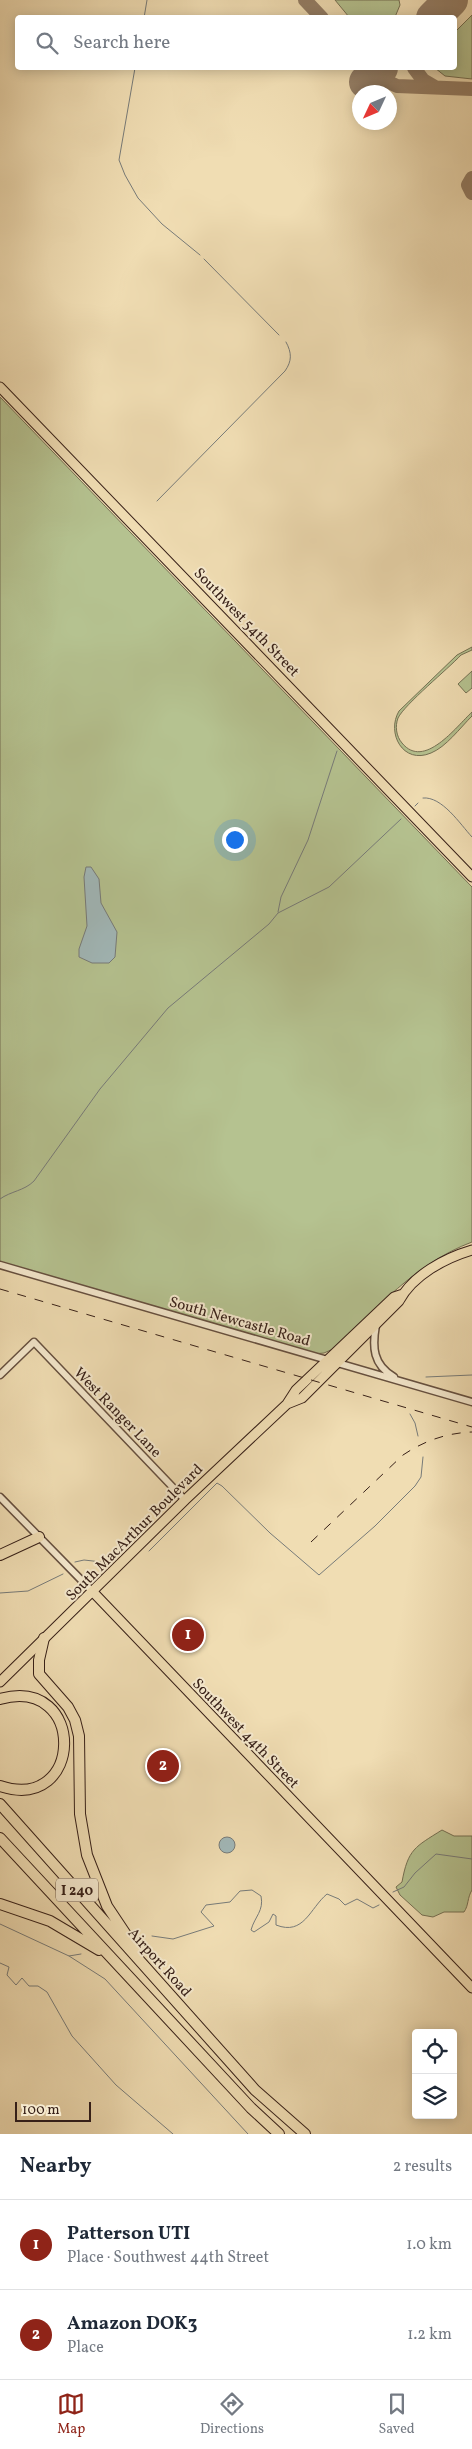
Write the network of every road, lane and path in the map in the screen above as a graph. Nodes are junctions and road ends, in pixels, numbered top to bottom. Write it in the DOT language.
graph roads {
  1 [pos="0,387"];
  2 [pos="472,878"];
  3 [pos="472,1250"];
  4 [pos="0,1264"];
  5 [pos="403,1294"];
  6 [pos="376,1325"];
  7 [pos="327,1360"];
  8 [pos="337,1363"];
  9 [pos="0,1375"];
  10 [pos="401,1382"];
  11 [pos="472,1402"];
  12 [pos="287,1404"];
  13 [pos="0,1497"];
  14 [pos="185,1500"];
  15 [pos="39,1537"];
  16 [pos="0,1555"];
  17 [pos="93,1592"];
  18 [pos="44,1638"];
  19 [pos="0,1682"];
  20 [pos="0,1699"];
  21 [pos="0,1786"];
  22 [pos="0,1804"];
  23 [pos="0,1838"];
  24 [pos="0,1904"];
  25 [pos="109,1956"];
  26 [pos="153,1977"];
  27 [pos="472,1988"];
  28 [pos="279,2134"];
  29 [pos="304,2134"];
  1 -- 2 [label="main road, Southwest 54th Street"];
  3 -- 5 [label="main road, South MacArthur Boulevard"];
  4 -- 7 [label="street, South Newcastle Road"];
  5 -- 6 [label="main road, South MacArthur Boulevard"];
  5 -- 7 [label="main road, South MacArthur Boulevard"];
  6 -- 8 [label="main road, South MacArthur Boulevard"];
  6 -- 10 [label="street"];
  7 -- 8 [label="street, South Newcastle Road"];
  7 -- 12 [label="main road, South MacArthur Boulevard"];
  8 -- 10 [label="street, South Newcastle Road"];
  8 -- 12 [label="main road, South MacArthur Boulevard"];
  9 -- 14 [label="street, West Ranger Lane"];
  10 -- 11 [label="street, South Newcastle Road"];
  12 -- 14 [label="main road, South MacArthur Boulevard"];
  13 -- 15 [label="street, Southwest 44th Street"];
  14 -- 17 [label="main road, South MacArthur Boulevard"];
  15 -- 16 [label="highway"];
  15 -- 17 [label="street, Southwest 44th Street"];
  17 -- 18 [label="main road, South MacArthur Boulevard"];
  17 -- 27 [label="main road, Southwest 44th Street"];
  18 -- 19 [label="main road, South MacArthur Boulevard"];
  18 -- 26 [label="highway"];
  20 -- 21 [label="highway"];
  22 -- 26 [label="highway, Airport Road / I 240"];
  23 -- 25 [label="highway, I 240"];
  24 -- 25 [label="highway"];
  25 -- 28 [label="highway, I 240"];
  26 -- 29 [label="highway, Airport Road / I 240"];
}
